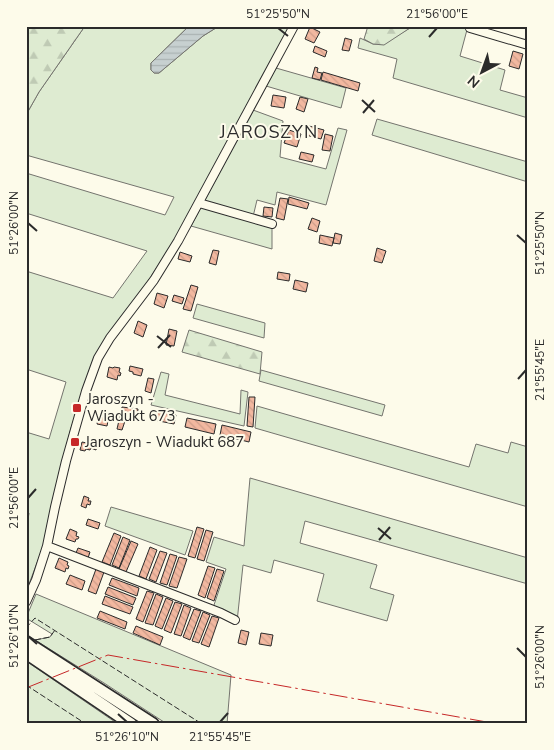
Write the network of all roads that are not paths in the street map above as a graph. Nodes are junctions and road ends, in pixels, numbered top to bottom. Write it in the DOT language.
graph roads {
  1 [pos="294,26"];
  2 [pos="470,28"];
  3 [pos="528,45"];
  4 [pos="199,203"];
  5 [pos="272,224"];
  6 [pos="48,546"];
  7 [pos="26,602"];
  8 [pos="235,620"];
  9 [pos="27,647"];
  10 [pos="131,724"];
  11 [pos="153,724"];
  1 -- 4 [label="street"];
  2 -- 3 [label="street"];
  4 -- 5 [label="street"];
  4 -- 6 [label="street"];
  6 -- 7 [label="street"];
  6 -- 8 [label="street"];
  9 -- 10 [label="highway"];
  9 -- 11 [label="highway"];
}
